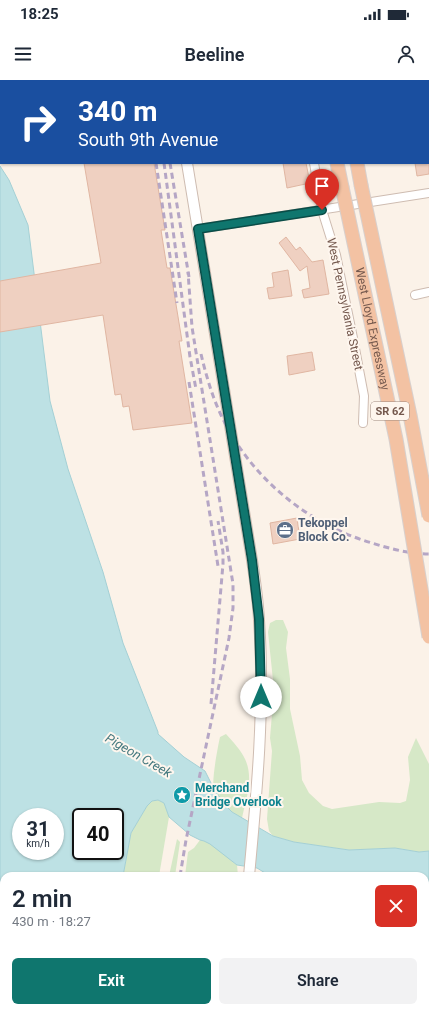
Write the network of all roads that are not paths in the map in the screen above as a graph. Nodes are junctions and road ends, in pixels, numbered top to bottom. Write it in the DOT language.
graph roads {
  1 [pos="187,164"];
  2 [pos="314,164"];
  3 [pos="337,164"];
  4 [pos="357,164"];
  5 [pos="429,193"];
  6 [pos="322,210"];
  7 [pos="198,229"];
  8 [pos="429,292"];
  9 [pos="415,294"];
  10 [pos="364,423"];
  11 [pos="429,516"];
  12 [pos="429,637"];
  13 [pos="249,872"];
  1 -- 7 [label="street"];
  2 -- 6 [label="street, West Pennsylvania Street"];
  3 -- 12 [label="highway, West Lloyd Expressway / SR 62, bridge"];
  4 -- 11 [label="highway, West Lloyd Expressway / SR 62, bridge"];
  5 -- 6 [label="street"];
  6 -- 7 [label="street"];
  6 -- 10 [label="street, West Pennsylvania Street"];
  7 -- 13 [label="street"];
  8 -- 9 [label="street"];
}
